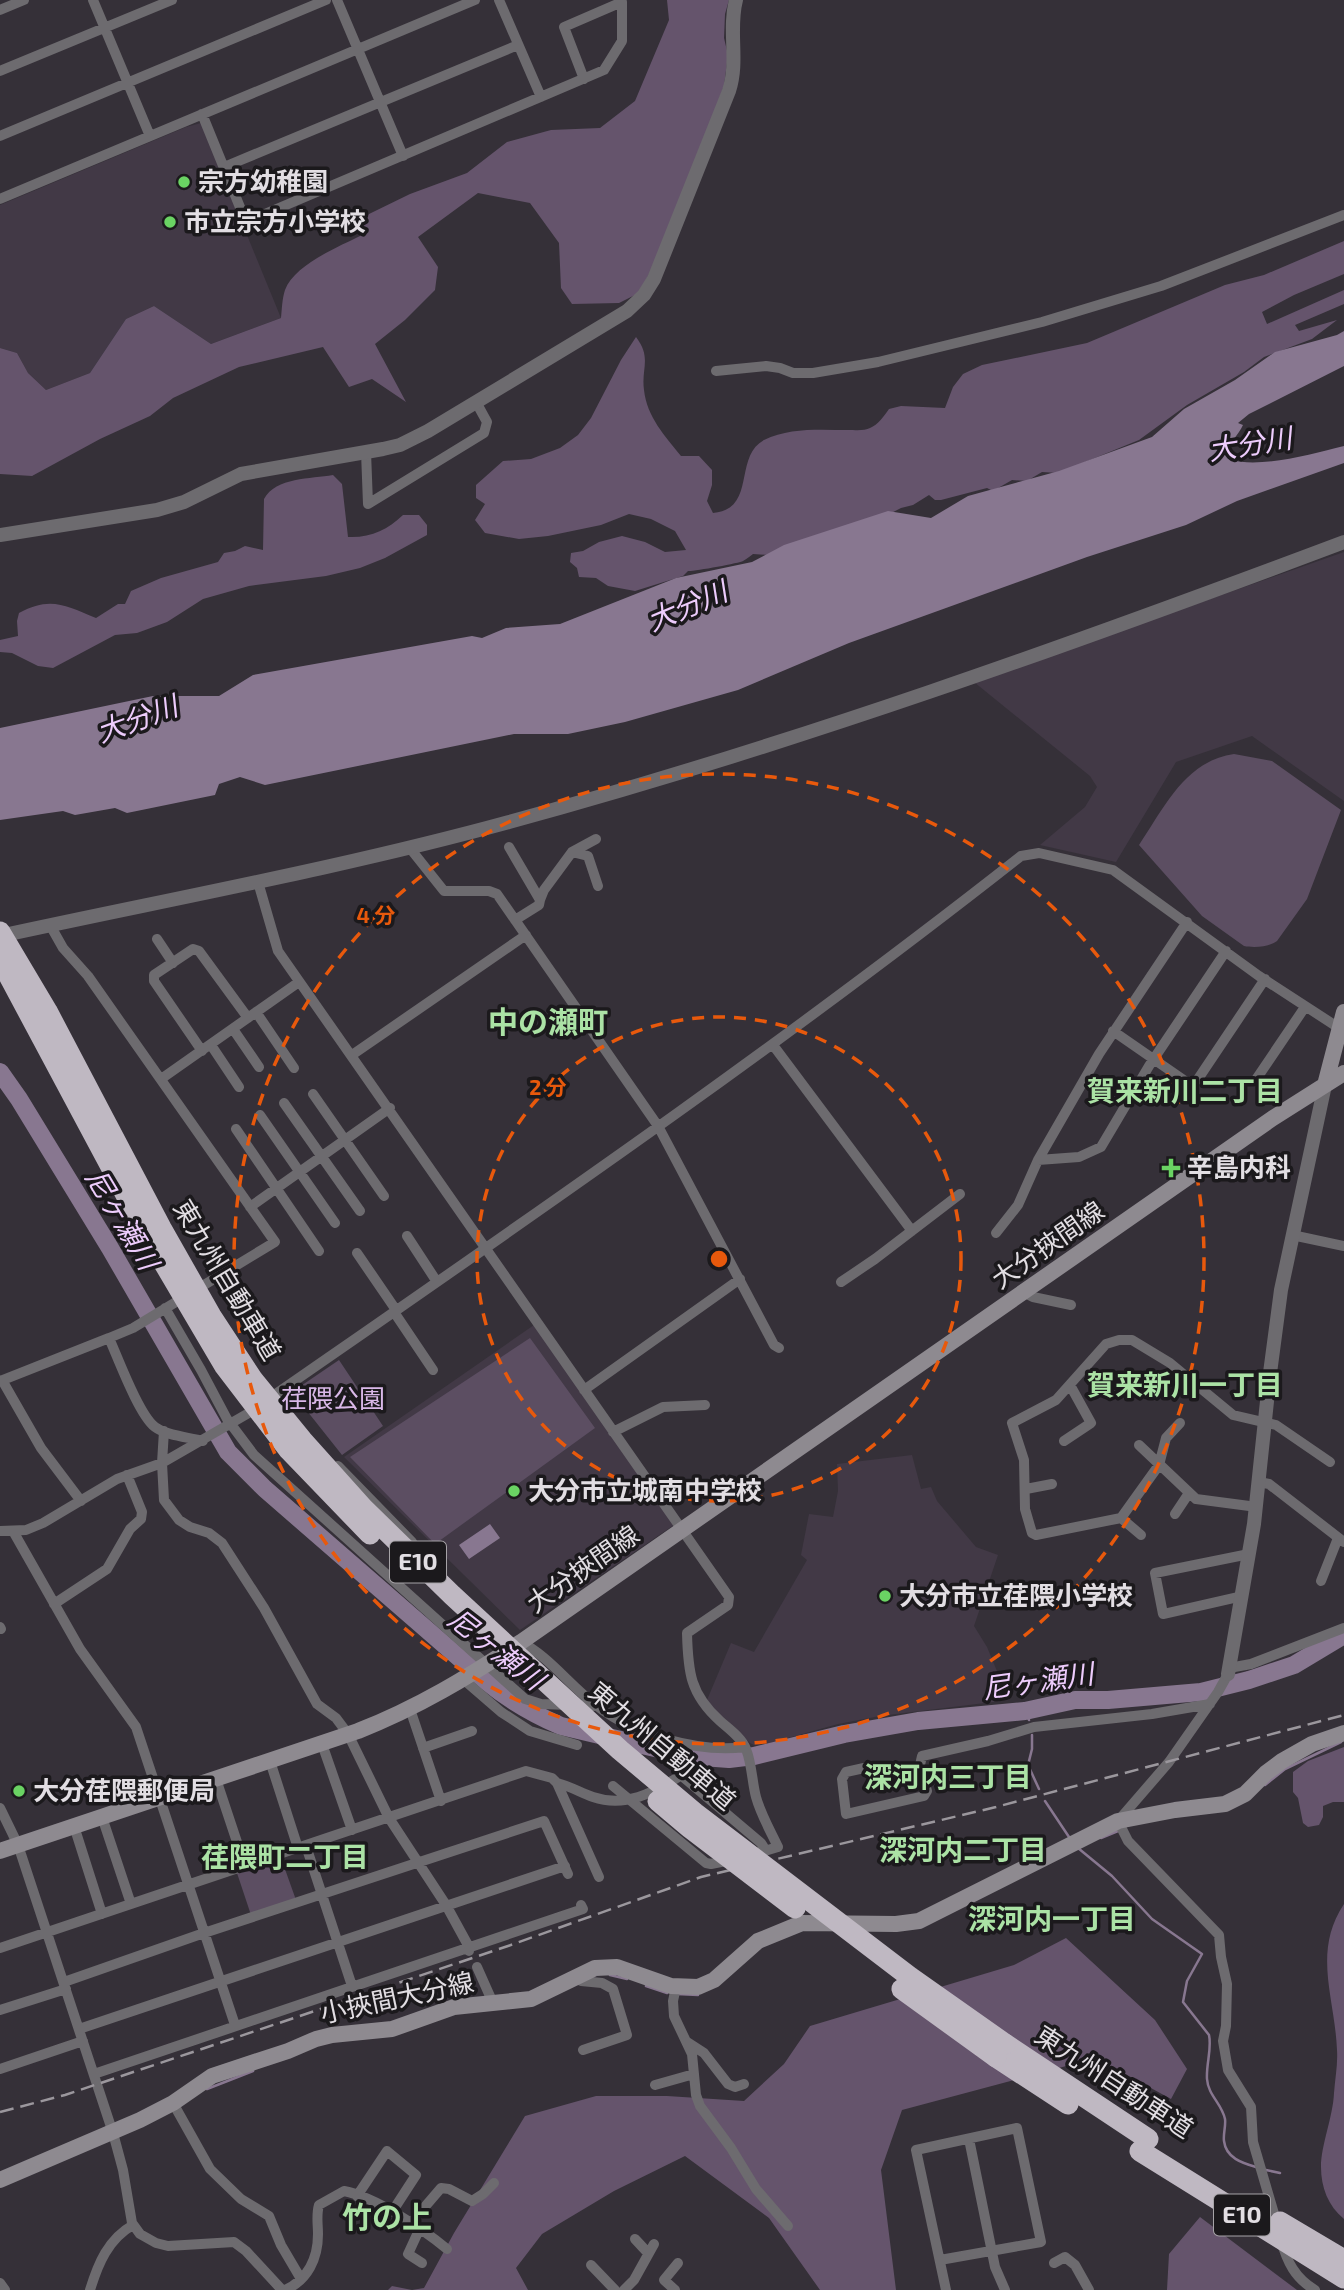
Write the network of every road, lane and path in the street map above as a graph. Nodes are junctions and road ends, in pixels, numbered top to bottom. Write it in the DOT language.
graph roads {
  1 [pos="24,0"];
  2 [pos="93,0"];
  3 [pos="172,0"];
  4 [pos="326,0"];
  5 [pos="337,0"];
  6 [pos="475,0"];
  7 [pos="499,0"];
  8 [pos="736,0"];
  9 [pos="0,10"];
  10 [pos="105,28"];
  11 [pos="518,45"];
  12 [pos="358,49"];
  13 [pos="0,71"];
  14 [pos="584,79"];
  15 [pos="127,83"];
  16 [pos="541,97"];
  17 [pos="380,103"];
  18 [pos="202,114"];
  19 [pos="0,136"];
  20 [pos="150,136"];
  21 [pos="402,156"];
  22 [pos="224,167"];
  23 [pos="0,199"];
  24 [pos="1344,215"];
  25 [pos="716,371"];
  26 [pos="476,402"];
  27 [pos="366,452"];
  28 [pos="0,535"];
  29 [pos="1344,542"];
  30 [pos="596,839"];
  31 [pos="409,846"];
  32 [pos="509,848"];
  33 [pos="572,852"];
  34 [pos="258,882"];
  35 [pos="598,887"];
  36 [pos="540,900"];
  37 [pos="515,920"];
  38 [pos="1187,922"];
  39 [pos="50,925"];
  40 [pos="0,934"];
  41 [pos="526,935"];
  42 [pos="157,939"];
  43 [pos="1226,951"];
  44 [pos="0,959"];
  45 [pos="173,963"];
  46 [pos="1265,979"];
  47 [pos="299,982"];
  48 [pos="1306,1007"];
  49 [pos="252,1015"];
  50 [pos="1341,1020"];
  51 [pos="233,1029"];
  52 [pos="1113,1031"];
  53 [pos="773,1045"];
  54 [pos="206,1048"];
  55 [pos="352,1055"];
  56 [pos="1154,1059"];
  57 [pos="1344,1060"];
  58 [pos="259,1067"];
  59 [pos="294,1068"];
  60 [pos="1333,1077"];
  61 [pos="1257,1078"];
  62 [pos="161,1079"];
  63 [pos="239,1087"];
  64 [pos="313,1094"];
  65 [pos="284,1102"];
  66 [pos="390,1108"];
  67 [pos="260,1115"];
  68 [pos="658,1126"];
  69 [pos="236,1129"];
  70 [pos="344,1140"];
  71 [pos="321,1156"];
  72 [pos="1038,1160"];
  73 [pos="299,1171"];
  74 [pos="276,1188"];
  75 [pos="960,1194"];
  76 [pos="383,1196"];
  77 [pos="250,1207"];
  78 [pos="360,1211"];
  79 [pos="335,1223"];
  80 [pos="912,1231"];
  81 [pos="996,1233"];
  82 [pos="1292,1235"];
  83 [pos="407,1237"];
  84 [pos="1344,1246"];
  85 [pos="485,1248"];
  86 [pos="319,1251"];
  87 [pos="357,1253"];
  88 [pos="740,1279"];
  89 [pos="437,1282"];
  90 [pos="841,1282"];
  91 [pos="1023,1292"];
  92 [pos="1072,1305"];
  93 [pos="164,1308"];
  94 [pos="395,1311"];
  95 [pos="109,1338"];
  96 [pos="779,1348"];
  97 [pos="433,1370"];
  98 [pos="1,1381"];
  99 [pos="1070,1385"];
  100 [pos="584,1390"];
  101 [pos="705,1405"];
  102 [pos="1265,1422"];
  103 [pos="1180,1423"];
  104 [pos="230,1424"];
  105 [pos="164,1431"];
  106 [pos="613,1432"];
  107 [pos="203,1441"];
  108 [pos="1064,1441"];
  109 [pos="1139,1445"];
  110 [pos="1330,1462"];
  111 [pos="162,1463"];
  112 [pos="1159,1465"];
  113 [pos="127,1475"];
  114 [pos="1259,1482"];
  115 [pos="1052,1484"];
  116 [pos="1026,1489"];
  117 [pos="296,1493"];
  118 [pos="1189,1493"];
  119 [pos="81,1501"];
  120 [pos="1256,1507"];
  121 [pos="1175,1514"];
  122 [pos="1121,1518"];
  123 [pos="681,1530"];
  124 [pos="0,1531"];
  125 [pos="13,1531"];
  126 [pos="1141,1535"];
  127 [pos="1341,1540"];
  128 [pos="1249,1554"];
  129 [pos="1321,1581"];
  130 [pos="1242,1597"];
  131 [pos="54,1604"];
  132 [pos="1344,1628"];
  133 [pos="521,1642"];
  134 [pos="487,1665"];
  135 [pos="1228,1671"];
  136 [pos="464,1680"];
  137 [pos="1211,1702"];
  138 [pos="597,1706"];
  139 [pos="410,1709"];
  140 [pos="471,1731"];
  141 [pos="1344,1733"];
  142 [pos="348,1734"];
  143 [pos="322,1744"];
  144 [pos="577,1745"];
  145 [pos="745,1747"];
  146 [pos="423,1748"];
  147 [pos="270,1761"];
  148 [pos="922,1772"];
  149 [pos="216,1779"];
  150 [pos="557,1783"];
  151 [pos="613,1786"];
  152 [pos="159,1798"];
  153 [pos="440,1801"];
  154 [pos="629,1801"];
  155 [pos="0,1808"];
  156 [pos="102,1817"];
  157 [pos="389,1818"];
  158 [pos="1118,1821"];
  159 [pos="74,1826"];
  160 [pos="352,1830"];
  161 [pos="18,1845"];
  162 [pos="302,1847"];
  163 [pos="0,1851"];
  164 [pos="761,1853"];
  165 [pos="418,1863"];
  166 [pos="245,1866"];
  167 [pos="598,1877"];
  168 [pos="188,1885"];
  169 [pos="322,1895"];
  170 [pos="131,1904"];
  171 [pos="446,1905"];
  172 [pos="581,1905"];
  173 [pos="102,1914"];
  174 [pos="47,1932"];
  175 [pos="204,1933"];
  176 [pos="338,1942"];
  177 [pos="0,1948"];
  178 [pos="469,1949"];
  179 [pos="477,1966"];
  180 [pos="577,1975"];
  181 [pos="220,1981"];
  182 [pos="65,1986"];
  183 [pos="352,1986"];
  184 [pos="675,1992"];
  185 [pos="494,2003"];
  186 [pos="0,2010"];
  187 [pos="234,2025"];
  188 [pos="79,2029"];
  189 [pos="83,2041"];
  190 [pos="687,2042"];
  191 [pos="583,2050"];
  192 [pos="1001,2051"];
  193 [pos="0,2069"];
  194 [pos="94,2074"];
  195 [pos="694,2074"];
  196 [pos="744,2084"];
  197 [pos="655,2085"];
  198 [pos="173,2103"];
  199 [pos="113,2133"];
  200 [pos="969,2139"];
  201 [pos="1144,2145"];
  202 [pos="0,2180"];
  203 [pos="494,2183"];
  204 [pos="357,2196"];
  205 [pos="392,2212"];
  206 [pos="133,2225"];
  207 [pos="415,2226"];
  208 [pos="788,2226"];
  209 [pos="635,2239"];
  210 [pos="447,2249"];
  211 [pos="992,2250"];
  212 [pos="940,2260"];
  213 [pos="1344,2260"];
  214 [pos="422,2263"];
  215 [pos="678,2263"];
  216 [pos="1054,2263"];
  217 [pos="591,2265"];
  218 [pos="1344,2278"];
  219 [pos="301,2279"];
  220 [pos="0,2283"];
  221 [pos="5,2290"];
  222 [pos="90,2290"];
  223 [pos="283,2290"];
  224 [pos="615,2290"];
  225 [pos="624,2290"];
  226 [pos="675,2290"];
  227 [pos="946,2290"];
  228 [pos="1005,2290"];
  229 [pos="1089,2290"];
  230 [pos="1315,2290"];
  1 -- 9 [label="street"];
  2 -- 10 [label="street"];
  3 -- 10 [label="street"];
  4 -- 15 [label="street"];
  5 -- 12 [label="street"];
  6 -- 12 [label="street"];
  7 -- 11 [label="street"];
  8 -- 26 [label="street"];
  10 -- 13 [label="street"];
  10 -- 15 [label="street"];
  11 -- 16 [label="street"];
  11 -- 17 [label="street"];
  12 -- 17 [label="street"];
  12 -- 18 [label="street"];
  14 -- 14 [label="street"];
  14 -- 16 [label="street"];
  15 -- 19 [label="street"];
  15 -- 20 [label="street"];
  16 -- 21 [label="street"];
  17 -- 21 [label="street"];
  17 -- 22 [label="street"];
  18 -- 20 [label="street"];
  18 -- 22 [label="street"];
  20 -- 23 [label="street"];
  21 -- 22 [label="street"];
  24 -- 25 [label="street"];
  26 -- 27 [label="street"];
  26 -- 27 [label="street"];
  27 -- 28 [label="street"];
  29 -- 31 [label="street"];
  30 -- 33 [label="street"];
  31 -- 34 [label="street"];
  31 -- 37 [label="street"];
  32 -- 36 [label="street"];
  33 -- 35 [label="street"];
  33 -- 36 [label="street"];
  34 -- 39 [label="street"];
  34 -- 47 [label="street"];
  36 -- 37 [label="street"];
  37 -- 41 [label="street"];
  38 -- 43 [label="street"];
  38 -- 52 [label="street"];
  38 -- 53 [label="street"];
  39 -- 40 [label="street"];
  39 -- 62 [label="street"];
  40 -- 192 [label="highway, 東九州自動車道 / E10, bridge"];
  41 -- 55 [label="street"];
  41 -- 68 [label="street"];
  42 -- 45 [label="street"];
  43 -- 46 [label="street"];
  43 -- 56 [label="street"];
  44 -- 192 [label="highway, 東九州自動車道 / E10, bridge"];
  45 -- 49 [label="street"];
  45 -- 54 [label="street"];
  46 -- 48 [label="street"];
  46 -- 56 [label="street"];
  47 -- 49 [label="street"];
  47 -- 55 [label="street"];
  48 -- 50 [label="street"];
  48 -- 61 [label="street"];
  49 -- 51 [label="street"];
  49 -- 59 [label="street"];
  50 -- 60 [label="main road"];
  51 -- 54 [label="street"];
  51 -- 58 [label="street"];
  52 -- 56 [label="street"];
  52 -- 72 [label="street"];
  53 -- 68 [label="street"];
  53 -- 80 [label="street"];
  54 -- 62 [label="street"];
  54 -- 63 [label="street"];
  55 -- 66 [label="street"];
  56 -- 72 [label="street"];
  57 -- 60 [label="main road, 大分挾間線"];
  60 -- 82 [label="street"];
  60 -- 91 [label="main road, 大分挾間線"];
  62 -- 77 [label="street"];
  64 -- 70 [label="street"];
  65 -- 71 [label="street"];
  66 -- 70 [label="street"];
  66 -- 85 [label="street"];
  67 -- 73 [label="street"];
  68 -- 85 [label="street"];
  68 -- 88 [label="street"];
  69 -- 74 [label="street"];
  70 -- 71 [label="street"];
  70 -- 76 [label="street"];
  71 -- 73 [label="street"];
  71 -- 78 [label="street"];
  72 -- 81 [label="street"];
  73 -- 74 [label="street"];
  73 -- 79 [label="street"];
  74 -- 77 [label="street"];
  74 -- 86 [label="street"];
  75 -- 80 [label="street"];
  77 -- 93 [label="street"];
  80 -- 90 [label="street"];
  82 -- 84 [label="street"];
  82 -- 102 [label="street"];
  83 -- 89 [label="street"];
  85 -- 89 [label="street"];
  85 -- 100 [label="street"];
  87 -- 94 [label="street"];
  88 -- 96 [label="street"];
  88 -- 100 [label="street"];
  89 -- 94 [label="street"];
  91 -- 92 [label="street"];
  91 -- 123 [label="main road, 大分挾間線"];
  93 -- 95 [label="street"];
  93 -- 104 [label="street"];
  94 -- 97 [label="street"];
  94 -- 104 [label="street"];
  95 -- 98 [label="street"];
  95 -- 105 [label="street"];
  98 -- 119 [label="street"];
  99 -- 102 [label="street"];
  99 -- 108 [label="street"];
  99 -- 116 [label="street"];
  100 -- 106 [label="street"];
  101 -- 106 [label="street"];
  102 -- 110 [label="street"];
  102 -- 114 [label="street"];
  103 -- 112 [label="street"];
  104 -- 107 [label="street"];
  104 -- 117 [label="street"];
  105 -- 107 [label="street"];
  105 -- 111 [label="street"];
  106 -- 123 [label="street"];
  107 -- 111 [label="street"];
  109 -- 112 [label="street"];
  111 -- 113 [label="street"];
  111 -- 142 [label="street"];
  112 -- 118 [label="street"];
  112 -- 122 [label="street"];
  113 -- 119 [label="street"];
  113 -- 131 [label="street"];
  114 -- 120 [label="street"];
  114 -- 127 [label="street"];
  115 -- 116 [label="street"];
  116 -- 122 [label="street"];
  117 -- 133 [label="street"];
  117 -- 134 [label="street"];
  118 -- 120 [label="street"];
  118 -- 121 [label="street"];
  119 -- 125 [label="street"];
  120 -- 128 [label="street"];
  122 -- 126 [label="street"];
  123 -- 133 [label="main road, 大分挾間線"];
  123 -- 145 [label="street"];
  124 -- 125 [label="street"];
  125 -- 131 [label="street"];
  127 -- 129 [label="street"];
  128 -- 130 [label="street"];
  128 -- 130 [label="street"];
  130 -- 135 [label="street"];
  131 -- 152 [label="street"];
  132 -- 135 [label="street"];
  133 -- 134 [label="main road, 大分挾間線"];
  133 -- 138 [label="street"];
  134 -- 136 [label="main road, 大分挾間線"];
  134 -- 138 [label="street"];
  135 -- 137 [label="street"];
  136 -- 139 [label="main road, 大分挾間線"];
  136 -- 144 [label="street"];
  137 -- 148 [label="street"];
  137 -- 158 [label="street"];
  138 -- 145 [label="street"];
  139 -- 142 [label="main road, 大分挾間線"];
  139 -- 146 [label="street"];
  140 -- 146 [label="street"];
  141 -- 158 [label="main road, 小挾間大分線"];
  142 -- 143 [label="main road, 大分挾間線"];
  142 -- 157 [label="street"];
  143 -- 147 [label="main road, 大分挾間線"];
  143 -- 160 [label="street"];
  145 -- 164 [label="street"];
  146 -- 153 [label="street"];
  147 -- 149 [label="main road, 大分挾間線"];
  147 -- 162 [label="street"];
  148 -- 148 [label="street"];
  149 -- 152 [label="main road, 大分挾間線"];
  149 -- 166 [label="street"];
  150 -- 153 [label="street"];
  150 -- 154 [label="street"];
  150 -- 167 [label="street"];
  151 -- 154 [label="street"];
  152 -- 156 [label="main road, 大分挾間線"];
  152 -- 168 [label="street"];
  153 -- 157 [label="street"];
  154 -- 164 [label="street"];
  154 -- 164 [label="street"];
  155 -- 161 [label="street"];
  156 -- 159 [label="main road, 大分挾間線"];
  156 -- 170 [label="street"];
  157 -- 160 [label="street"];
  157 -- 165 [label="street"];
  158 -- 184 [label="main road, 小挾間大分線"];
  158 -- 230 [label="street"];
  159 -- 161 [label="main road, 大分挾間線"];
  159 -- 173 [label="street"];
  160 -- 162 [label="street"];
  161 -- 163 [label="main road, 大分挾間線"];
  161 -- 174 [label="street"];
  162 -- 166 [label="street"];
  162 -- 169 [label="street"];
  165 -- 169 [label="street"];
  165 -- 171 [label="street"];
  165 -- 171 [label="street"];
  166 -- 168 [label="street"];
  168 -- 170 [label="street"];
  168 -- 175 [label="street"];
  169 -- 175 [label="street"];
  169 -- 176 [label="street"];
  170 -- 173 [label="street"];
  171 -- 176 [label="street"];
  171 -- 178 [label="street"];
  172 -- 178 [label="street"];
  173 -- 174 [label="street"];
  174 -- 177 [label="street"];
  174 -- 182 [label="street"];
  175 -- 181 [label="street"];
  175 -- 182 [label="street"];
  176 -- 181 [label="street"];
  176 -- 183 [label="street"];
  178 -- 183 [label="street"];
  179 -- 185 [label="street"];
  180 -- 184 [label="main road, 小挾間大分線"];
  180 -- 185 [label="main road, 小挾間大分線"];
  180 -- 191 [label="street"];
  181 -- 187 [label="street"];
  181 -- 188 [label="street"];
  182 -- 186 [label="street"];
  182 -- 188 [label="street"];
  183 -- 187 [label="street"];
  184 -- 190 [label="street"];
  185 -- 198 [label="main road, 小挾間大分線"];
  187 -- 194 [label="street"];
  188 -- 189 [label="street"];
  189 -- 193 [label="street"];
  189 -- 194 [label="street"];
  190 -- 195 [label="street"];
  190 -- 196 [label="street"];
  192 -- 201 [label="highway, 東九州自動車道 / E10"];
  194 -- 199 [label="street"];
  195 -- 197 [label="street"];
  195 -- 208 [label="street"];
  198 -- 199 [label="main road, 小挾間大分線"];
  198 -- 219 [label="street"];
  199 -- 202 [label="main road, 小挾間大分線"];
  199 -- 206 [label="street"];
  200 -- 211 [label="street"];
  200 -- 211 [label="street"];
  200 -- 212 [label="street"];
  201 -- 213 [label="highway, 東九州自動車道 / E10, bridge"];
  201 -- 218 [label="highway, 東九州自動車道 / E10, bridge"];
  203 -- 207 [label="street"];
  204 -- 205 [label="street"];
  204 -- 205 [label="street"];
  204 -- 219 [label="street"];
  205 -- 207 [label="street"];
  206 -- 222 [label="street"];
  206 -- 223 [label="street"];
  207 -- 210 [label="street"];
  207 -- 214 [label="street"];
  209 -- 225 [label="street"];
  211 -- 212 [label="street"];
  211 -- 228 [label="street"];
  212 -- 227 [label="street"];
  215 -- 226 [label="street"];
  216 -- 229 [label="street"];
  217 -- 224 [label="street"];
  219 -- 223 [label="street"];
  220 -- 221 [label="street"];
}
